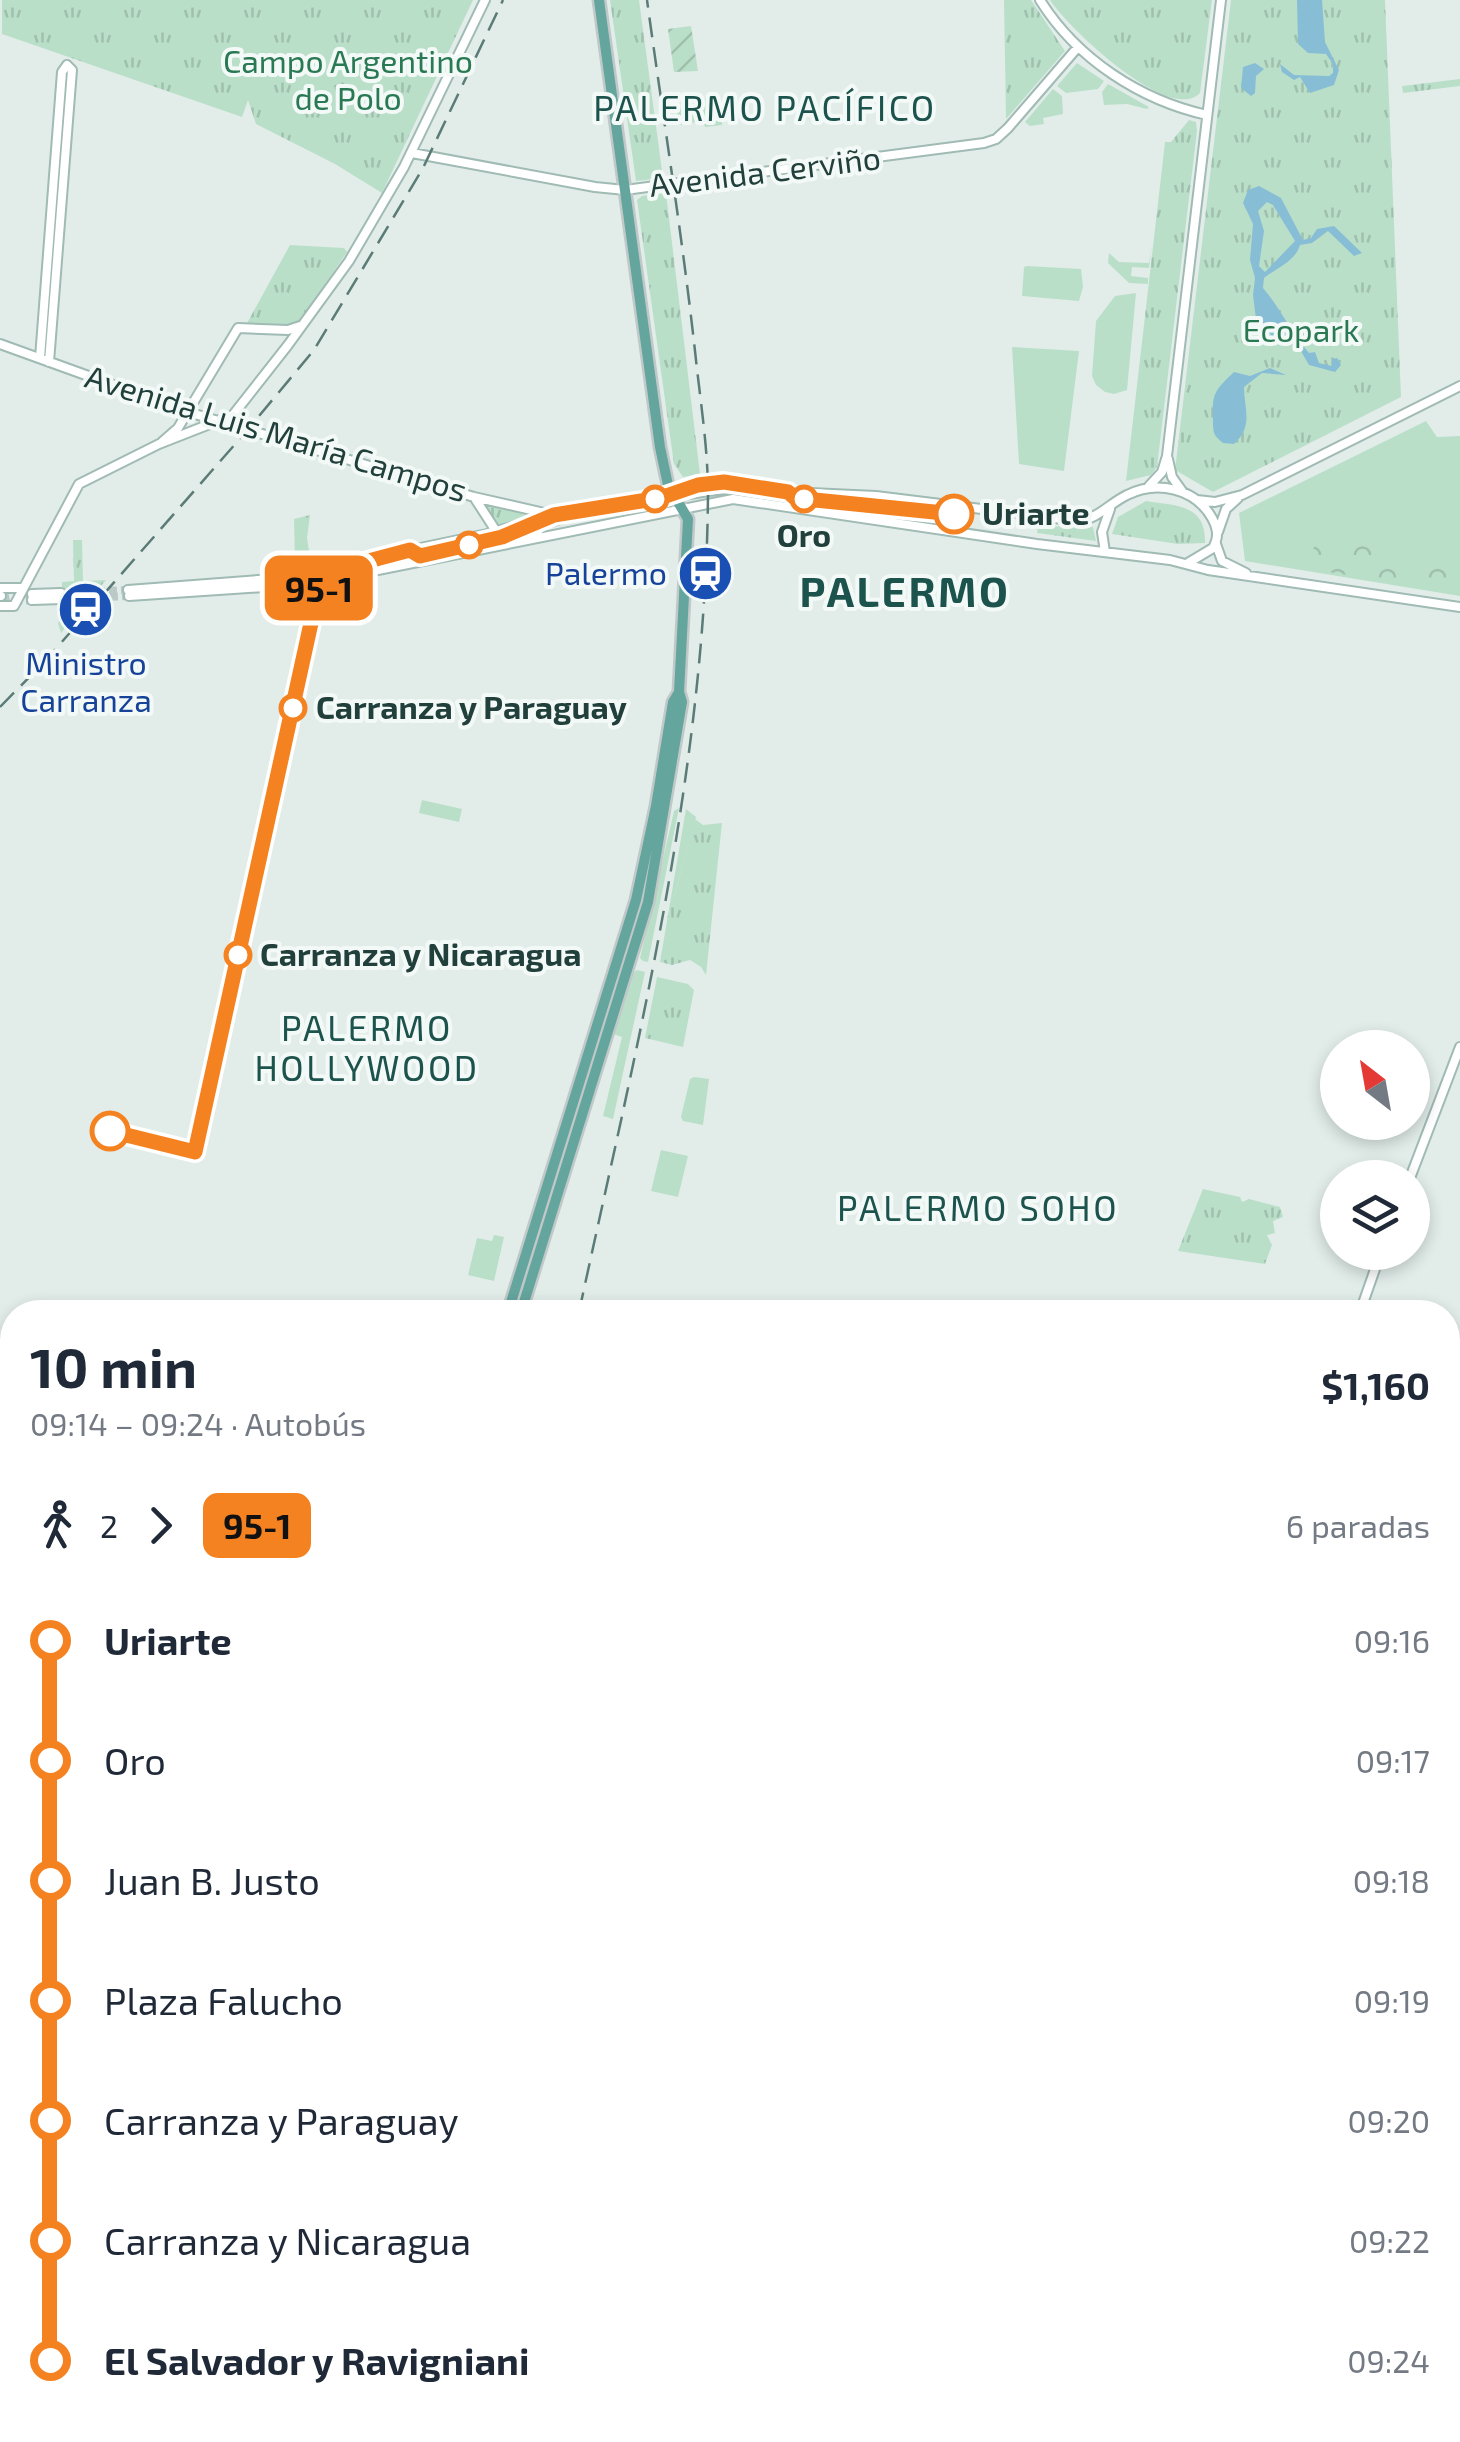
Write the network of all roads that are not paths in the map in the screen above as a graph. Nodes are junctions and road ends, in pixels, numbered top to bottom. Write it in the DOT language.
graph roads {
  1 [pos="485,0"];
  2 [pos="599,0"];
  3 [pos="1040,0"];
  4 [pos="1222,0"];
  5 [pos="1078,47"];
  6 [pos="1207,115"];
  7 [pos="421,135"];
  8 [pos="412,153"];
  9 [pos="429,155"];
  10 [pos="404,167"];
  11 [pos="625,190"];
  12 [pos="304,324"];
  13 [pos="276,330"];
  14 [pos="0,344"];
  15 [pos="288,345"];
  16 [pos="44,360"];
  17 [pos="1460,386"];
  18 [pos="185,416"];
  19 [pos="218,421"];
  20 [pos="196,430"];
  21 [pos="159,444"];
  22 [pos="1167,456"];
  23 [pos="1148,488"];
  24 [pos="1182,491"];
  25 [pos="674,495"];
  26 [pos="1242,495"];
  27 [pos="474,498"];
  28 [pos="1197,500"];
  29 [pos="1112,505"];
  30 [pos="483,510"];
  31 [pos="684,511"];
  32 [pos="584,512"];
  33 [pos="554,515"];
  34 [pos="496,531"];
  35 [pos="1218,532"];
  36 [pos="480,535"];
  37 [pos="531,539"];
  38 [pos="512,543"];
  39 [pos="1216,544"];
  40 [pos="1105,552"];
  41 [pos="376,557"];
  42 [pos="1188,564"];
  43 [pos="1248,574"];
  44 [pos="320,582"];
  45 [pos="0,588"];
  46 [pos="22,588"];
  47 [pos="62,596"];
  48 [pos="32,597"];
  49 [pos="0,600"];
  50 [pos="1460,608"];
  51 [pos="679,692"];
  52 [pos="1460,1048"];
  53 [pos="1417,1160"];
  54 [pos="1375,1270"];
  55 [pos="512,1300"];
  56 [pos="525,1300"];
  57 [pos="1364,1300"];
  1 -- 7 [label="main road"];
  2 -- 11 [label="main road"];
  3 -- 5 [label="main road"];
  4 -- 6 [label="main road"];
  5 -- 6 [label="main road"];
  5 -- 11 [label="main road, Avenida Cerviño"];
  6 -- 22 [label="main road"];
  7 -- 8 [label="main road"];
  7 -- 9 [label="main road"];
  8 -- 9 [label="main road, Avenida Cerviño"];
  8 -- 10 [label="main road"];
  9 -- 10 [label="main road"];
  9 -- 11 [label="main road, Avenida Cerviño"];
  10 -- 12 [label="main road"];
  11 -- 25 [label="main road"];
  12 -- 13 [label="main road"];
  12 -- 15 [label="main road"];
  13 -- 15 [label="main road"];
  13 -- 18 [label="main road"];
  14 -- 16 [label="main road, Avenida Luis María Campos"];
  15 -- 19 [label="main road"];
  16 -- 16 [label="main road"];
  16 -- 18 [label="main road, Avenida Luis María Campos"];
  17 -- 26 [label="main road"];
  18 -- 19 [label="main road, Avenida Luis María Campos"];
  18 -- 20 [label="main road"];
  18 -- 21 [label="main road"];
  19 -- 20 [label="main road"];
  19 -- 27 [label="main road, Avenida Luis María Campos"];
  20 -- 21 [label="main road"];
  21 -- 46 [label="main road"];
  22 -- 23 [label="main road"];
  22 -- 24 [label="main road"];
  23 -- 24 [label="main road"];
  23 -- 29 [label="main road"];
  24 -- 28 [label="main road"];
  25 -- 29 [label="main road"];
  25 -- 31 [label="main road"];
  25 -- 32 [label="main road"];
  26 -- 28 [label="main road"];
  26 -- 35 [label="main road"];
  27 -- 30 [label="main road"];
  27 -- 33 [label="main road, Avenida Luis María Campos"];
  28 -- 35 [label="main road"];
  29 -- 40 [label="main road"];
  30 -- 34 [label="main road"];
  30 -- 36 [label="main road"];
  31 -- 37 [label="main road"];
  31 -- 40 [label="main road"];
  31 -- 51 [label="main road"];
  32 -- 33 [label="main road"];
  32 -- 37 [label="main road"];
  33 -- 34 [label="main road"];
  34 -- 36 [label="main road"];
  34 -- 38 [label="main road"];
  35 -- 39 [label="main road"];
  36 -- 41 [label="main road"];
  37 -- 38 [label="main road"];
  38 -- 44 [label="main road"];
  39 -- 42 [label="main road"];
  39 -- 43 [label="main road"];
  40 -- 42 [label="main road"];
  41 -- 44 [label="main road"];
  41 -- 44 [label="main road"];
  42 -- 43 [label="main road"];
  43 -- 50 [label="main road"];
  45 -- 46 [label="main road"];
  46 -- 49 [label="main road"];
  47 -- 48 [label="main road"];
  51 -- 55 [label="main road"];
  51 -- 56 [label="main road"];
  52 -- 53 [label="main road"];
  54 -- 57 [label="main road"];
}
